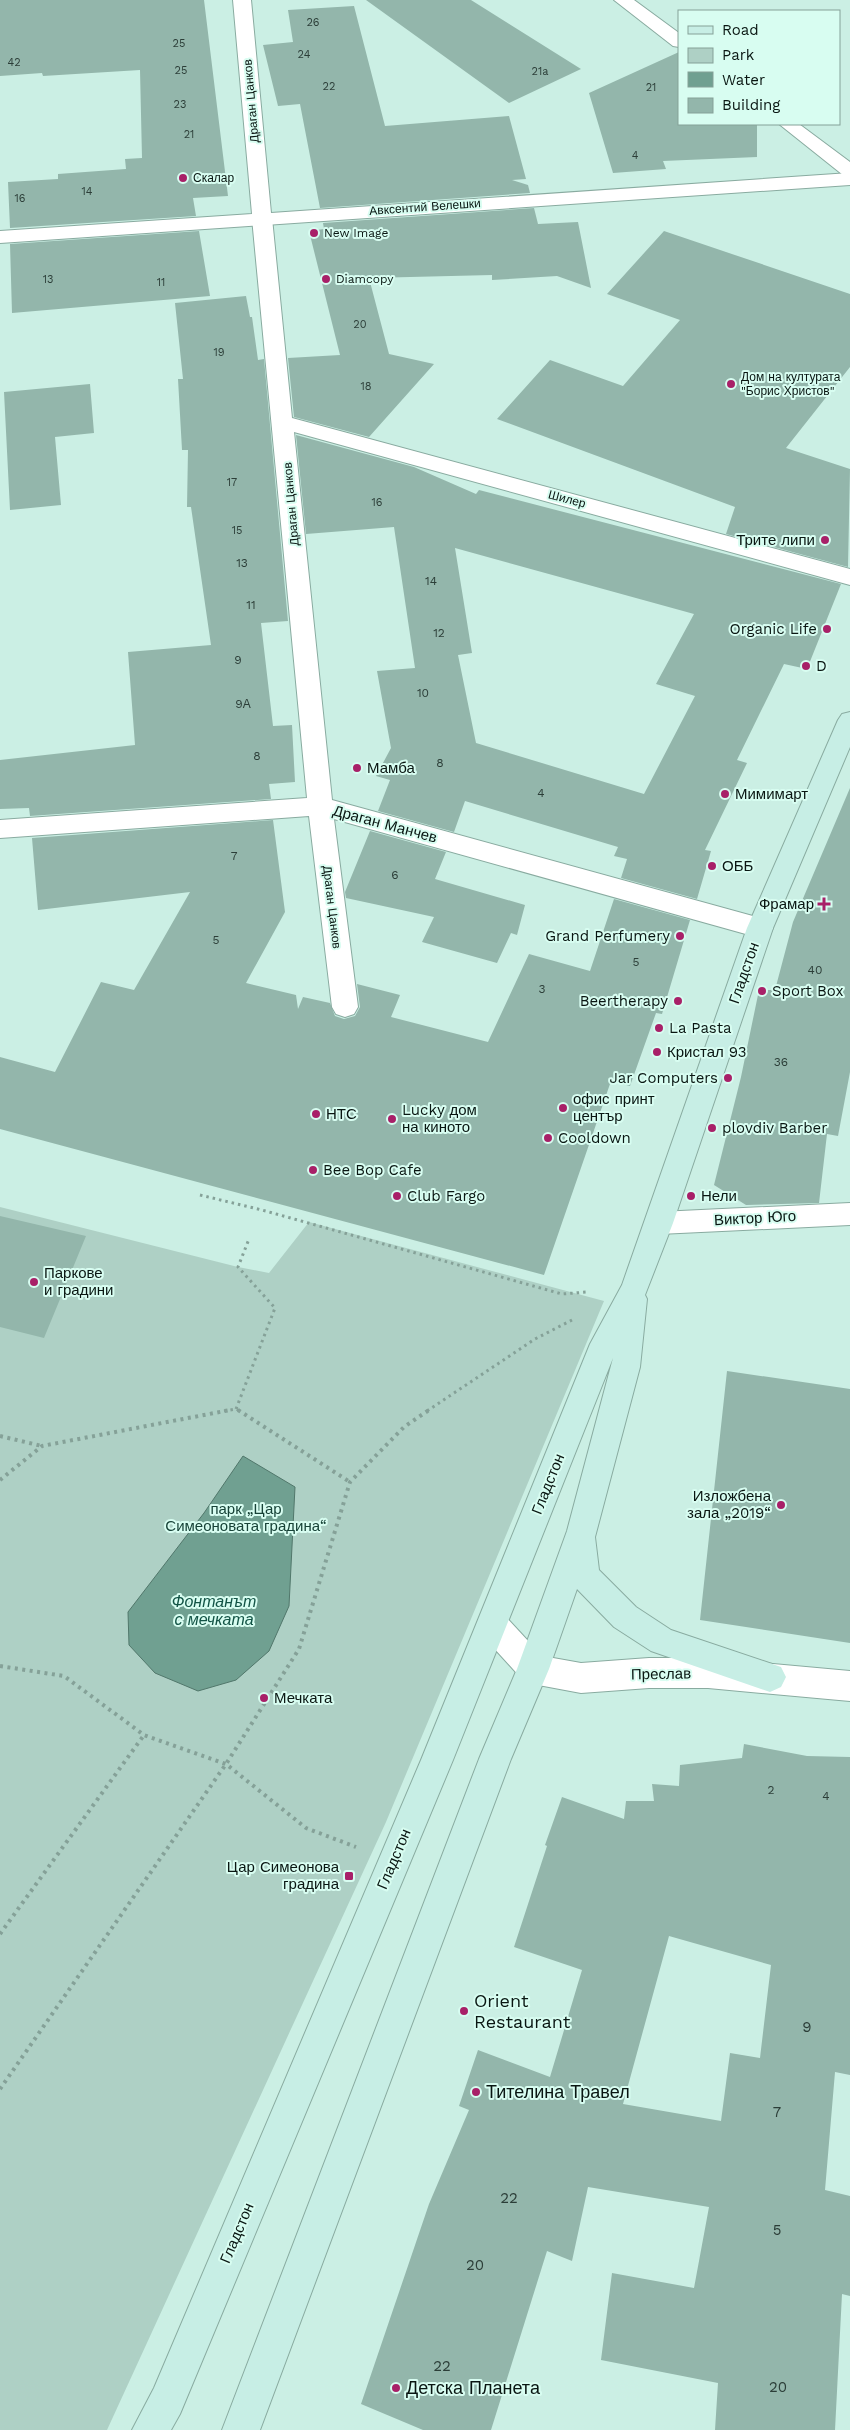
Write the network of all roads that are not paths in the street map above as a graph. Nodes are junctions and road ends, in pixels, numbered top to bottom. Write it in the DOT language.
graph roads {
  1 [pos="242,0"];
  2 [pos="623,0"];
  3 [pos="678,41"];
  4 [pos="789,125"];
  5 [pos="850,171"];
  6 [pos="850,179"];
  7 [pos="262,218"];
  8 [pos="0,237"];
  9 [pos="284,422"];
  10 [pos="850,577"];
  11 [pos="850,720"];
  12 [pos="320,806"];
  13 [pos="0,829"];
  14 [pos="760,928"];
  15 [pos="345,1007"];
  16 [pos="850,1214"];
  17 [pos="659,1223"];
  18 [pos="635,1288"];
  19 [pos="582,1531"];
  20 [pos="493,1624"];
  21 [pos="533,1669"];
  22 [pos="770,1677"];
  23 [pos="850,1686"];
  24 [pos="151,2430"];
  25 [pos="240,2430"];
  1 -- 7 [label="street, Драган Цанков"];
  2 -- 3 [label="street"];
  4 -- 5 [label="street"];
  6 -- 7 [label="street, Авксентий Велешки"];
  7 -- 8 [label="street, Авксентий Велешки"];
  7 -- 9 [label="street, Драган Цанков"];
  9 -- 10 [label="street, Шилер"];
  9 -- 12 [label="street, Драган Цанков"];
  11 -- 14 [label="main road, Гладстон"];
  12 -- 13 [label="street, Драган Манчев"];
  12 -- 14 [label="street, Драган Манчев"];
  12 -- 15 [label="street, Драган Цанков"];
  14 -- 17 [label="main road, Гладстон"];
  16 -- 17 [label="street, Виктор Юго"];
  17 -- 18 [label="main road, Гладстон"];
  18 -- 19 [label="main road, Гладстон"];
  18 -- 20 [label="main road, Гладстон"];
  19 -- 21 [label="main road, Гладстон"];
  19 -- 22 [label="main road"];
  20 -- 21 [label="street"];
  20 -- 24 [label="main road, Гладстон"];
  21 -- 22 [label="street, Преслав"];
  21 -- 25 [label="main road, Гладстон"];
  22 -- 23 [label="street, Преслав"];
}
